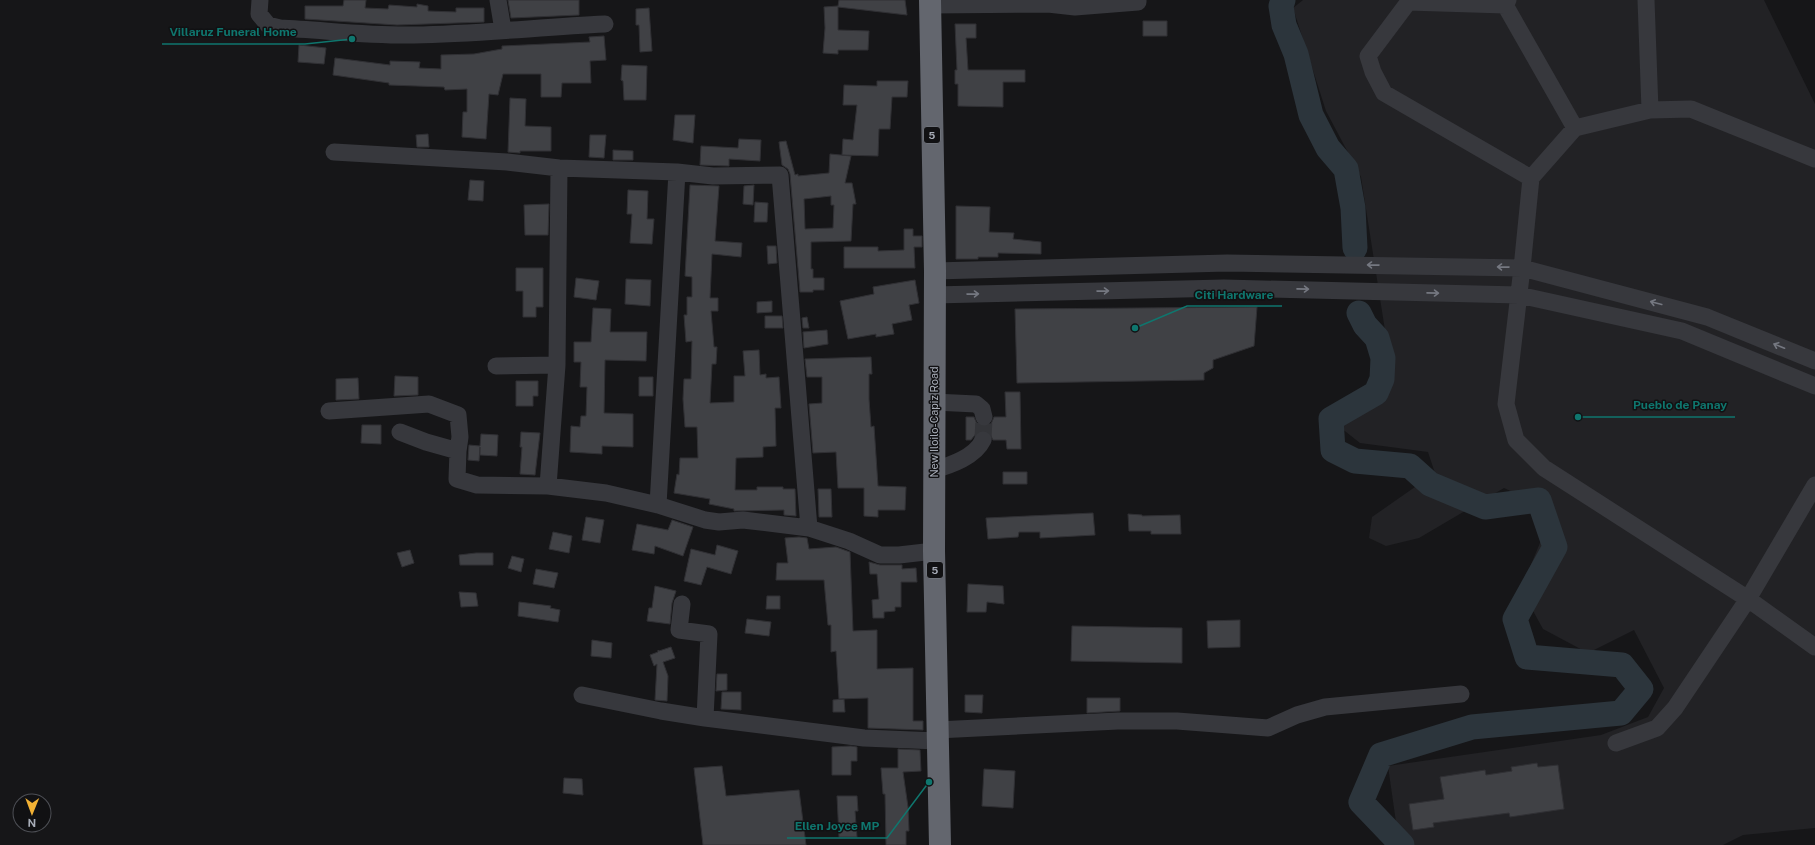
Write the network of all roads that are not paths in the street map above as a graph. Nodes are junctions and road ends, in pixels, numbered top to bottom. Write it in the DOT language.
graph roads {
  1 [pos="260,0"];
  2 [pos="498,0"];
  3 [pos="1138,0"];
  4 [pos="1646,0"];
  5 [pos="1409,1"];
  6 [pos="1048,2"];
  7 [pos="930,3"];
  8 [pos="1506,3"];
  9 [pos="605,24"];
  10 [pos="503,30"];
  11 [pos="1650,110"];
  12 [pos="1575,128"];
  13 [pos="334,152"];
  14 [pos="1815,159"];
  15 [pos="559,168"];
  16 [pos="677,172"];
  17 [pos="1531,178"];
  18 [pos="1522,268"];
  19 [pos="935,271"];
  20 [pos="934,295"];
  21 [pos="1519,295"];
  22 [pos="1815,361"];
  23 [pos="556,365"];
  24 [pos="496,366"];
  25 [pos="1815,386"];
  26 [pos="934,402"];
  27 [pos="329,411"];
  28 [pos="984,417"];
  29 [pos="400,432"];
  30 [pos="983,440"];
  31 [pos="458,450"];
  32 [pos="934,470"];
  33 [pos="1815,485"];
  34 [pos="548,486"];
  35 [pos="658,505"];
  36 [pos="809,528"];
  37 [pos="934,551"];
  38 [pos="1748,599"];
  39 [pos="682,604"];
  40 [pos="1815,647"];
  41 [pos="1462,694"];
  42 [pos="582,695"];
  43 [pos="705,718"];
  44 [pos="937,735"];
  45 [pos="1616,743"];
  46 [pos="940,845"];
  1 -- 10 [label="street"];
  2 -- 10 [label="street"];
  3 -- 6 [label="street"];
  4 -- 11 [label="street"];
  5 -- 8 [label="street"];
  5 -- 17 [label="street"];
  6 -- 7 [label="street"];
  7 -- 19 [label="highway, New Iloilo-Capiz Road / 5"];
  8 -- 12 [label="street"];
  9 -- 10 [label="street"];
  11 -- 12 [label="street"];
  11 -- 14 [label="street"];
  12 -- 17 [label="street"];
  13 -- 15 [label="street"];
  15 -- 16 [label="street"];
  15 -- 23 [label="street"];
  16 -- 35 [label="street"];
  16 -- 36 [label="street"];
  17 -- 18 [label="street"];
  18 -- 19 [label="street, one-way"];
  18 -- 21 [label="street"];
  22 -- 18 [label="street, one-way"];
  19 -- 20 [label="highway, New Iloilo-Capiz Road / 5"];
  20 -- 21 [label="street, one-way"];
  20 -- 26 [label="highway, New Iloilo-Capiz Road / 5"];
  21 -- 25 [label="street"];
  21 -- 38 [label="street"];
  23 -- 24 [label="street"];
  23 -- 34 [label="street"];
  26 -- 28 [label="street"];
  26 -- 32 [label="highway, New Iloilo-Capiz Road / 5"];
  27 -- 31 [label="street"];
  29 -- 31 [label="street"];
  30 -- 32 [label="street"];
  31 -- 34 [label="street"];
  32 -- 37 [label="highway, New Iloilo-Capiz Road / 5"];
  33 -- 38 [label="street"];
  34 -- 35 [label="street"];
  35 -- 36 [label="street"];
  36 -- 37 [label="street"];
  37 -- 44 [label="highway, New Iloilo-Capiz Road / 5"];
  38 -- 40 [label="street"];
  38 -- 45 [label="street"];
  39 -- 43 [label="street"];
  41 -- 44 [label="street"];
  42 -- 43 [label="street"];
  43 -- 44 [label="street"];
  44 -- 46 [label="highway, New Iloilo-Capiz Road / 5"];
}
